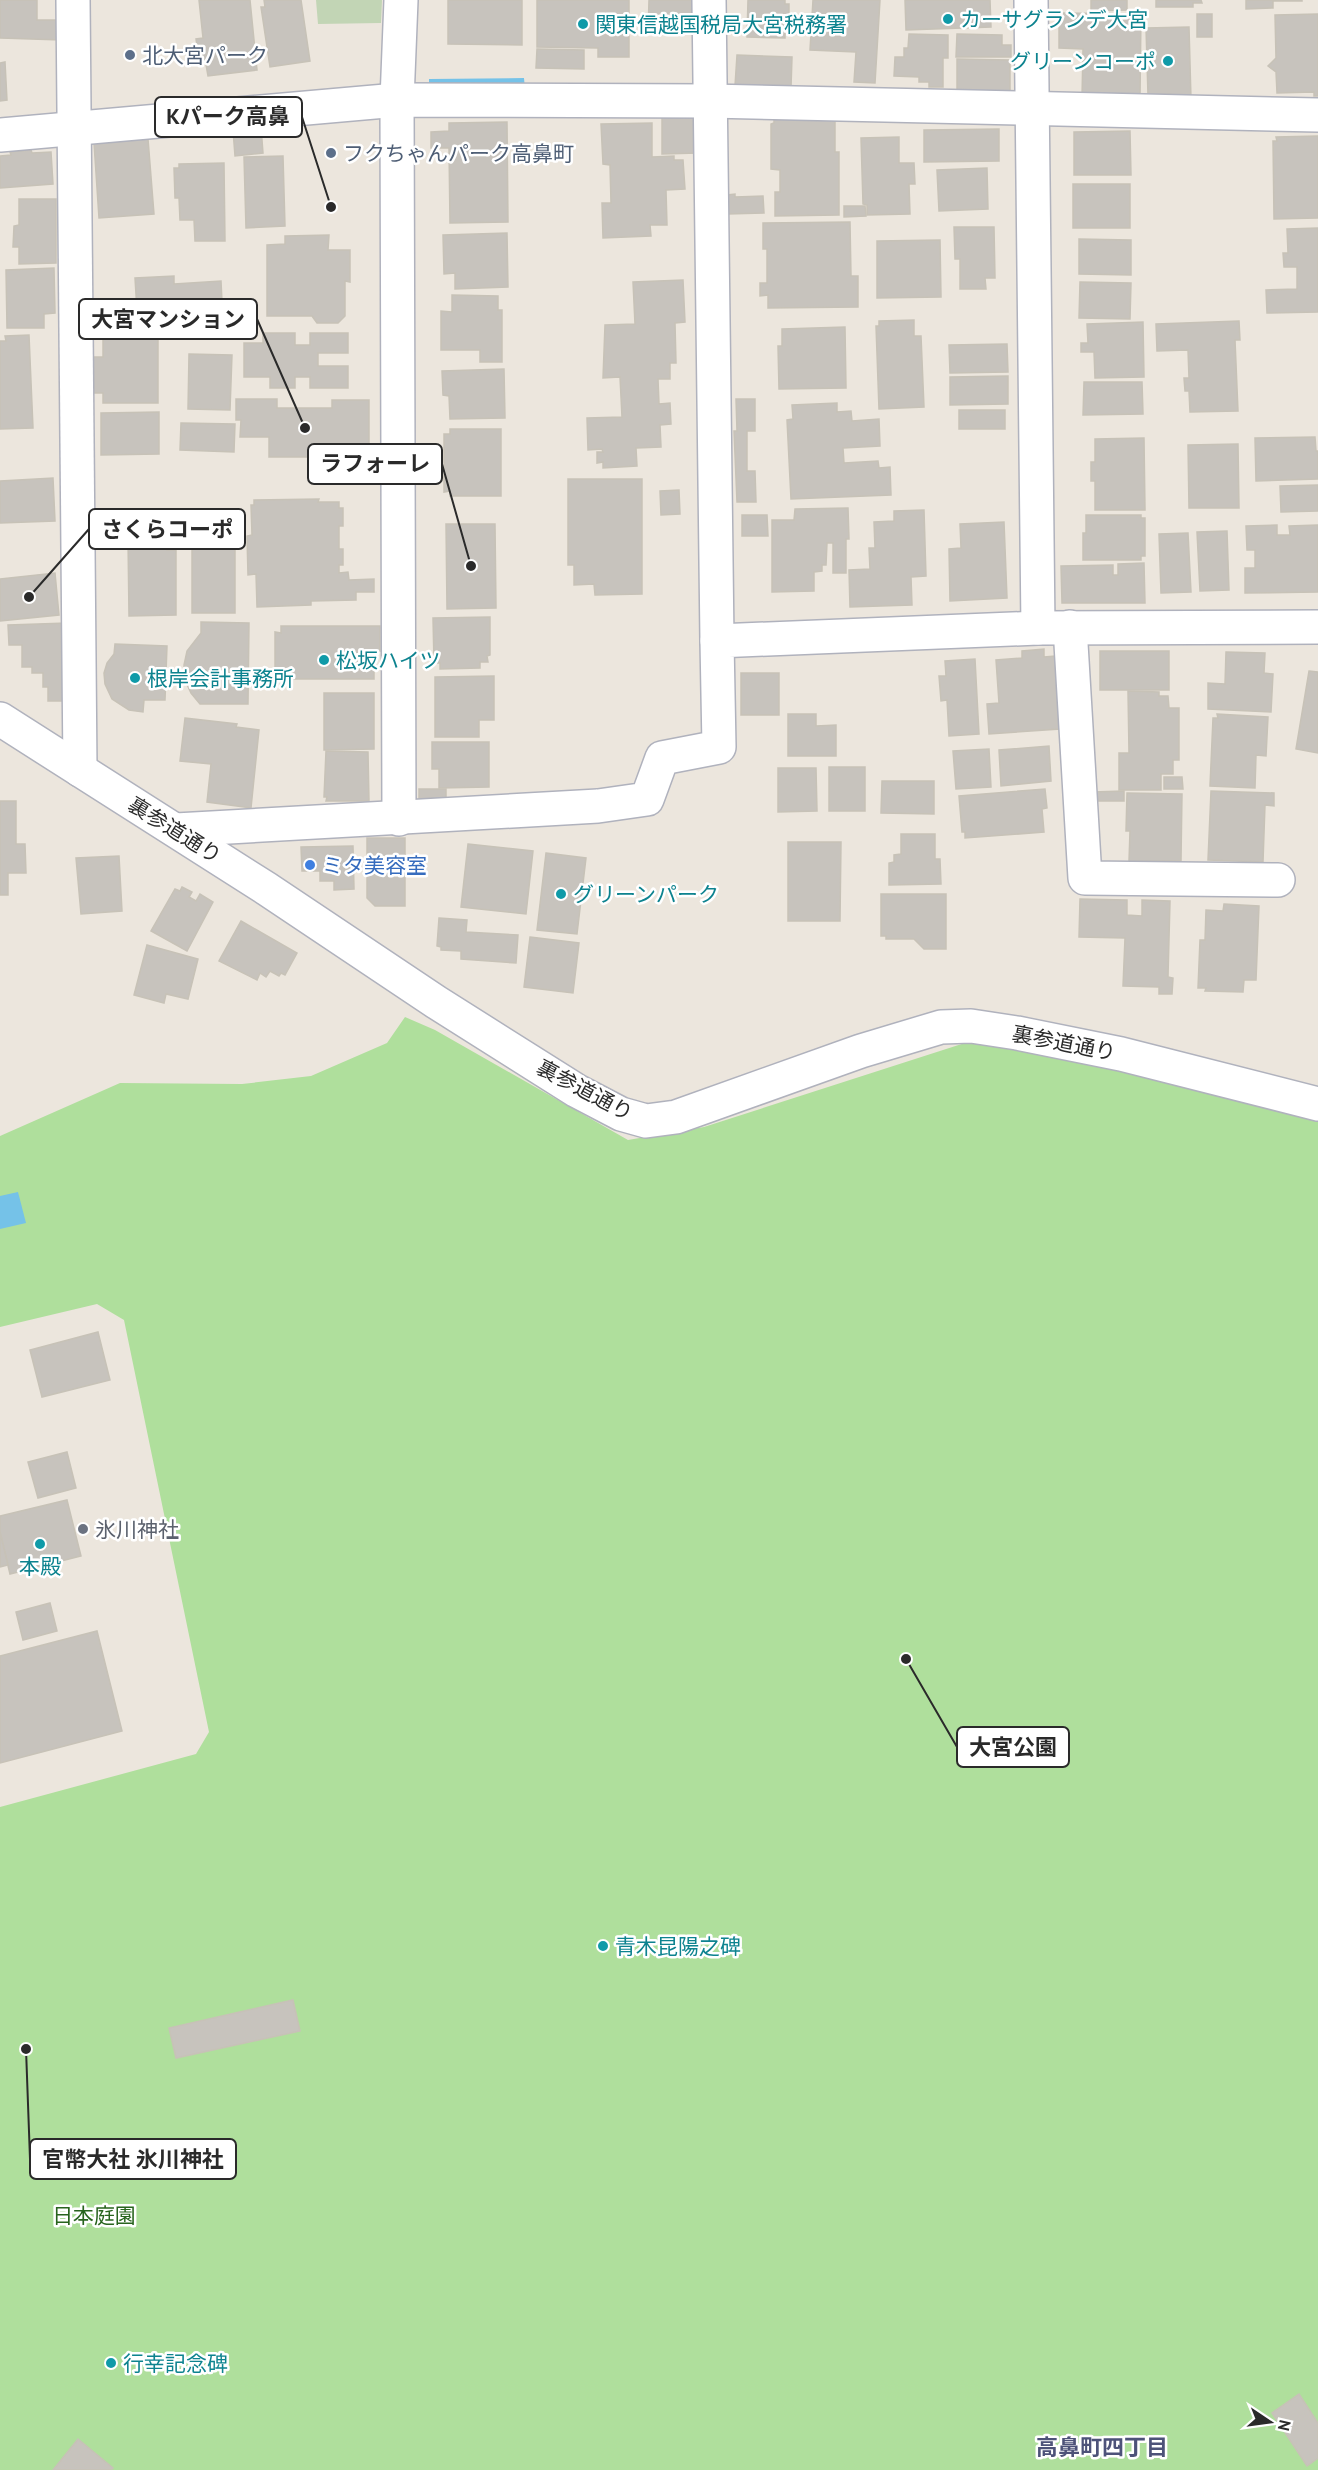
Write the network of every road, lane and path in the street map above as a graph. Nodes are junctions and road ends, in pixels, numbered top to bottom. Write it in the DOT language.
graph roads {
  1 [pos="73,0"];
  2 [pos="401,0"];
  3 [pos="709,0"];
  4 [pos="1030,0"];
  5 [pos="397,100"];
  6 [pos="710,101"];
  7 [pos="1032,109"];
  8 [pos="1318,115"];
  9 [pos="74,128"];
  10 [pos="0,135"];
  11 [pos="1070,627"];
  12 [pos="1318,627"];
  13 [pos="1038,628"];
  14 [pos="717,641"];
  15 [pos="0,719"];
  16 [pos="80,770"];
  17 [pos="399,819"];
  18 [pos="176,830"];
  19 [pos="1278,880"];
  20 [pos="1318,1104"];
  1 -- 9 [label="street"];
  2 -- 5 [label="street"];
  3 -- 6 [label="street"];
  4 -- 7 [label="street"];
  5 -- 6 [label="street"];
  5 -- 9 [label="street"];
  5 -- 17 [label="street"];
  6 -- 7 [label="street"];
  6 -- 14 [label="street"];
  7 -- 8 [label="street"];
  7 -- 13 [label="street"];
  9 -- 10 [label="street"];
  9 -- 16 [label="street"];
  11 -- 12 [label="street"];
  11 -- 13 [label="street"];
  11 -- 19 [label="street"];
  13 -- 14 [label="street"];
  14 -- 17 [label="street"];
  15 -- 16 [label="street, 裏参道通り"];
  16 -- 18 [label="street, 裏参道通り"];
  17 -- 18 [label="street"];
  18 -- 20 [label="street, 裏参道通り"];
}
